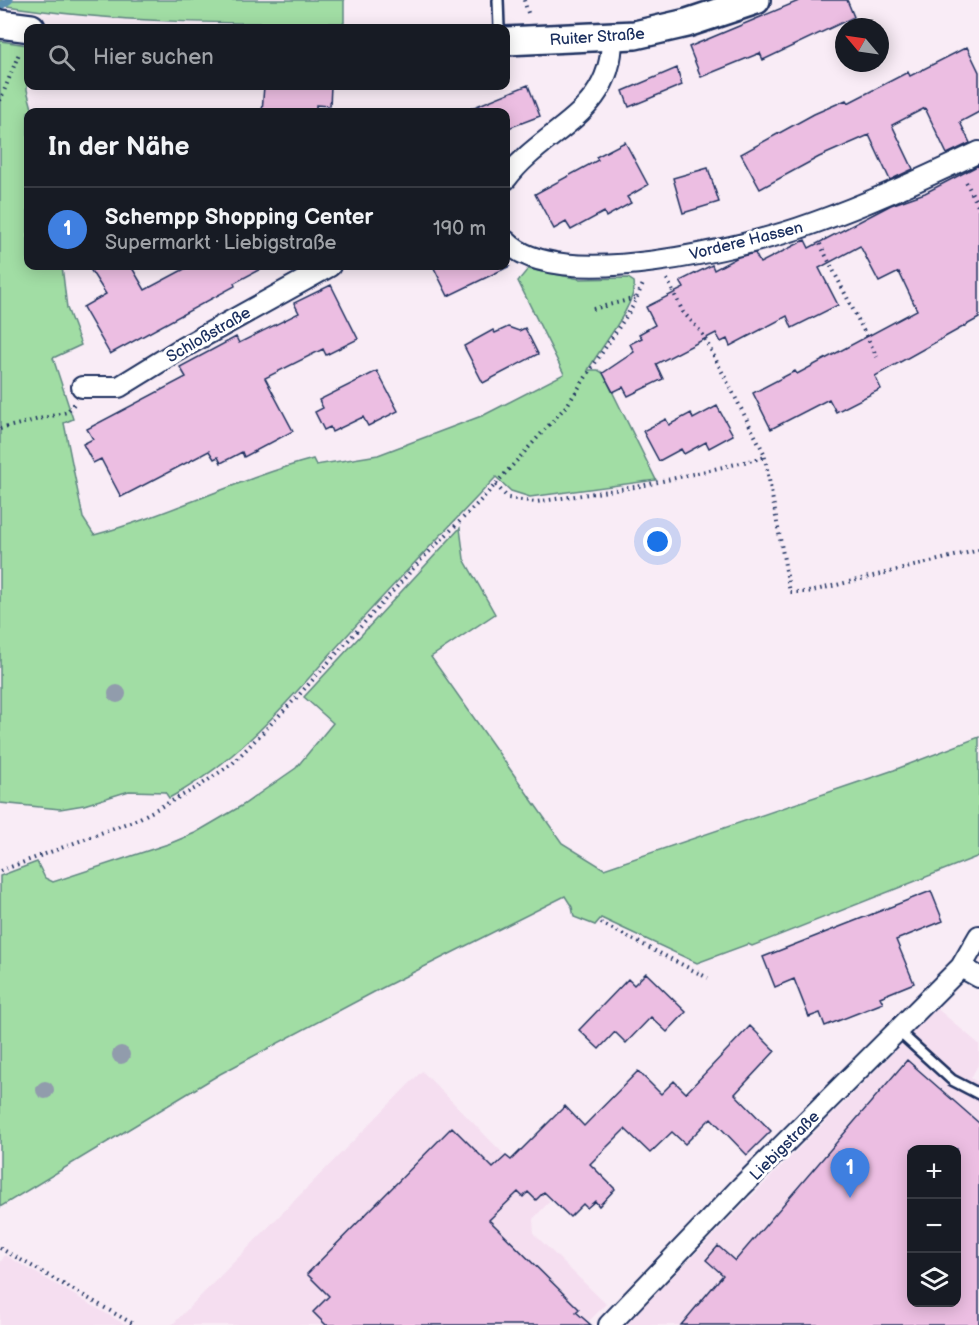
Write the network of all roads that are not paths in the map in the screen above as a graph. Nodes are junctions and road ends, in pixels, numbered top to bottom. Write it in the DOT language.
graph roads {
  1 [pos="498,0"];
  2 [pos="756,0"];
  3 [pos="499,24"];
  4 [pos="612,38"];
  5 [pos="510,41"];
  6 [pos="979,152"];
  7 [pos="510,175"];
  8 [pos="510,244"];
  9 [pos="323,270"];
  10 [pos="82,387"];
  11 [pos="979,936"];
  12 [pos="961,967"];
  13 [pos="979,977"];
  14 [pos="897,1030"];
  15 [pos="979,1094"];
  16 [pos="609,1325"];
  1 -- 3 [label="lane"];
  2 -- 4 [label="main road, Ruiter Straße"];
  4 -- 5 [label="main road, Ruiter Straße"];
  4 -- 7 [label="street"];
  6 -- 8 [label="street, Vordere Hassen"];
  9 -- 10 [label="street, Schloßstraße"];
  11 -- 12 [label="street, Liebigstraße"];
  12 -- 13 [label="street"];
  12 -- 14 [label="street, Liebigstraße"];
  14 -- 15 [label="lane"];
  14 -- 16 [label="street, Liebigstraße"];
}
